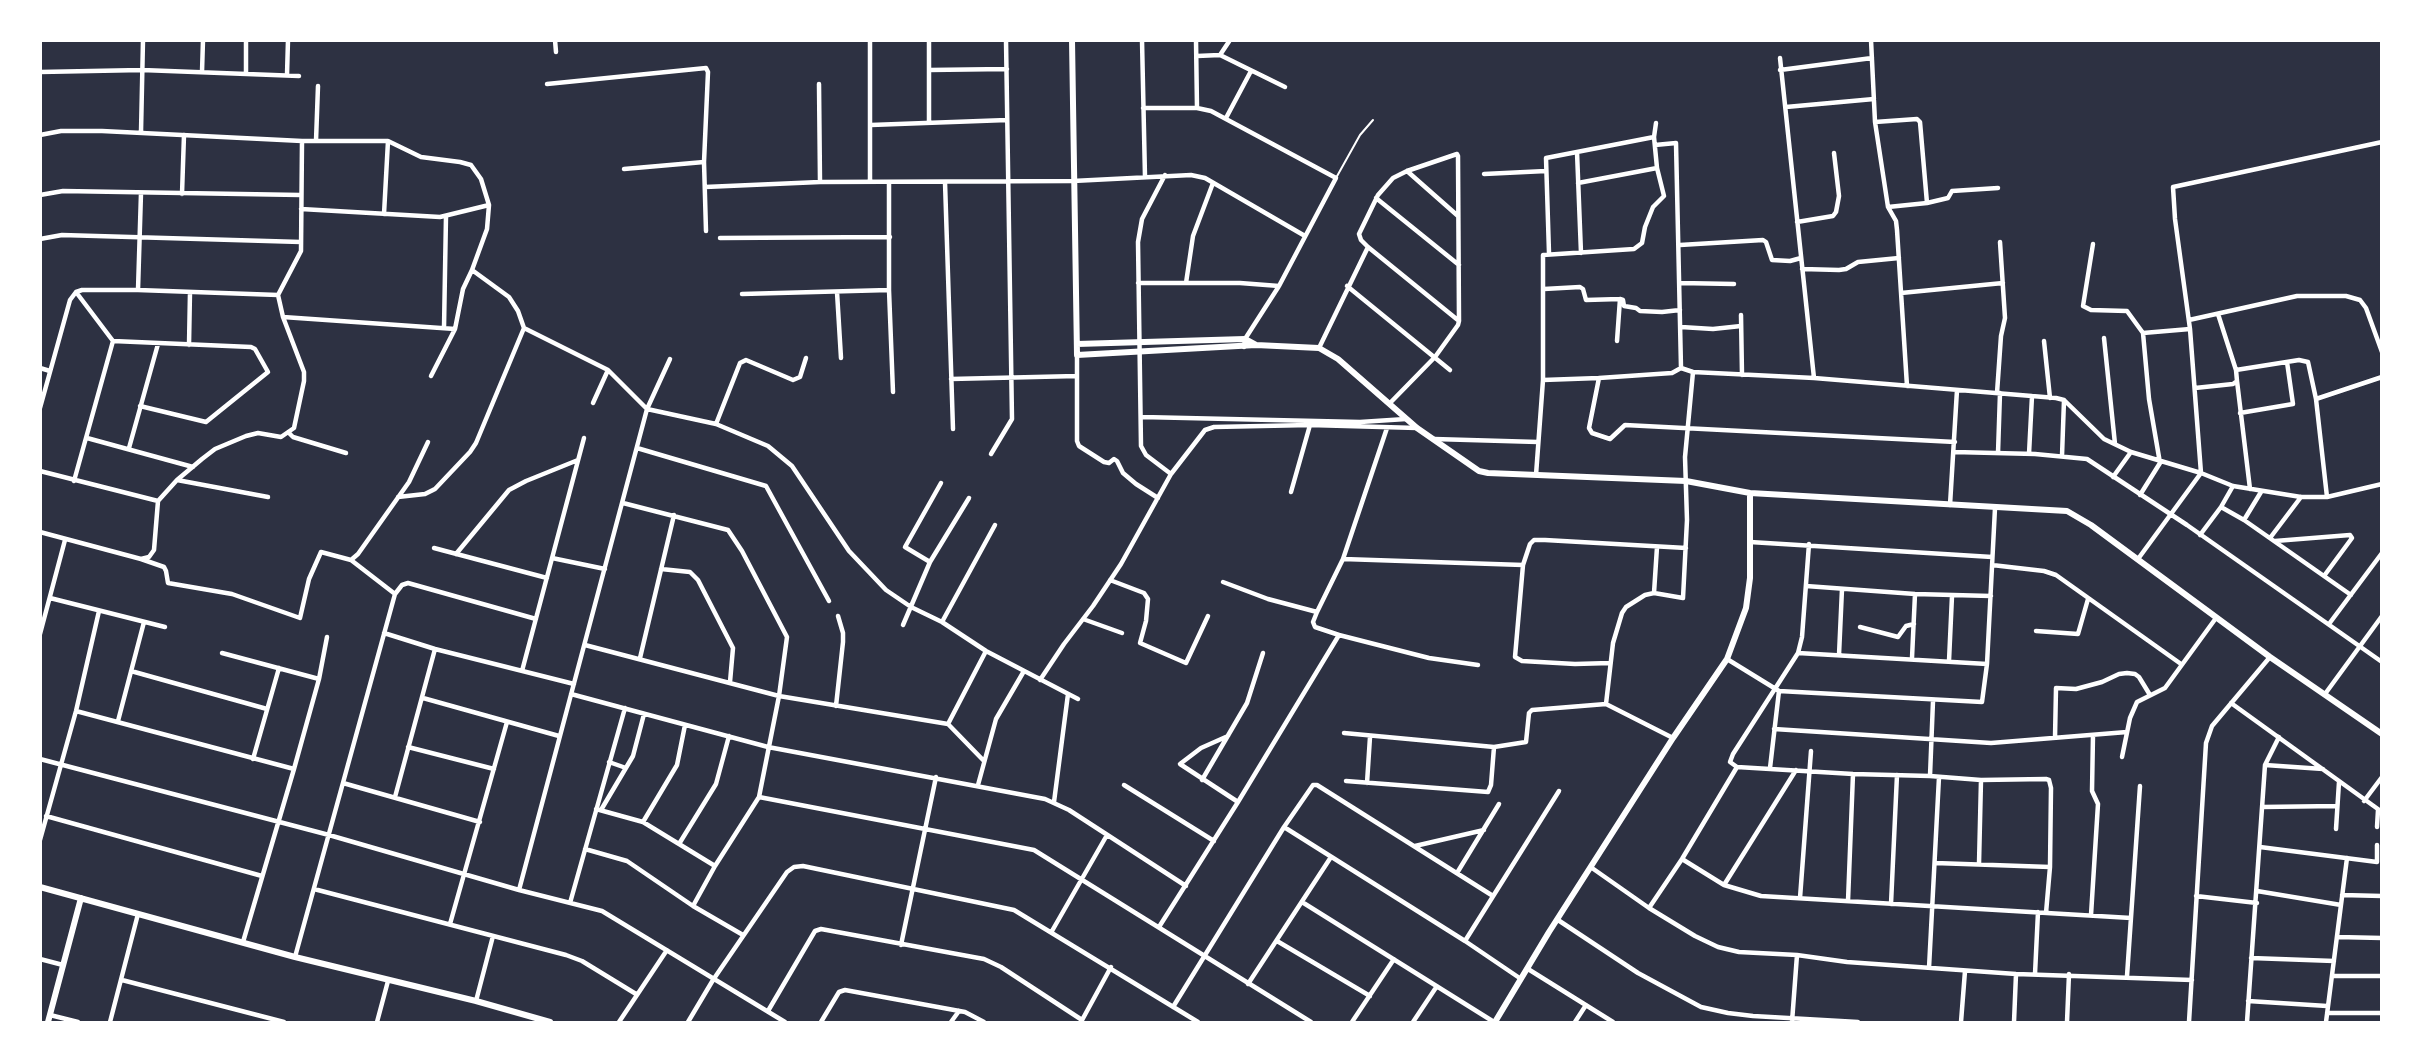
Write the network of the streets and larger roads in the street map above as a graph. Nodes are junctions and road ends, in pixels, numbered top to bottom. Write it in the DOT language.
graph roads {
  1 [pos="143,40"];
  2 [pos="203,40"];
  3 [pos="246,40"];
  4 [pos="288,40"];
  5 [pos="555,40"];
  6 [pos="870,40"];
  7 [pos="929,40"];
  8 [pos="1006,40"];
  9 [pos="1072,40"];
  10 [pos="1142,40"];
  11 [pos="1196,40"];
  12 [pos="1230,40"];
  13 [pos="1871,40"];
  14 [pos="556,52"];
  15 [pos="1197,56"];
  16 [pos="1220,56"];
  17 [pos="1780,58"];
  18 [pos="1872,58"];
  19 [pos="1007,69"];
  20 [pos="142,70"];
  21 [pos="929,70"];
  22 [pos="1780,70"];
  23 [pos="1251,71"];
  24 [pos="40,72"];
  25 [pos="202,72"];
  26 [pos="246,74"];
  27 [pos="287,75"];
  28 [pos="300,76"];
  29 [pos="547,84"];
  30 [pos="819,84"];
  31 [pos="318,86"];
  32 [pos="1286,87"];
  33 [pos="1874,99"];
  34 [pos="1786,107"];
  35 [pos="1143,108"];
  36 [pos="1197,108"];
  37 [pos="1226,118"];
  38 [pos="1007,120"];
  39 [pos="929,122"];
  40 [pos="1875,122"];
  41 [pos="1656,123"];
  42 [pos="871,125"];
  43 [pos="141,132"];
  44 [pos="40,135"];
  45 [pos="184,135"];
  46 [pos="1654,137"];
  47 [pos="302,141"];
  48 [pos="316,141"];
  49 [pos="388,141"];
  50 [pos="2382,142"];
  51 [pos="1655,145"];
  52 [pos="1577,152"];
  53 [pos="1834,153"];
  54 [pos="704,162"];
  55 [pos="1658,168"];
  56 [pos="624,169"];
  57 [pos="1407,171"];
  58 [pos="1546,171"];
  59 [pos="1484,174"];
  60 [pos="1165,175"];
  61 [pos="1145,177"];
  62 [pos="1007,181"];
  63 [pos="1073,181"];
  64 [pos="820,182"];
  65 [pos="870,182"];
  66 [pos="889,182"];
  67 [pos="945,182"];
  68 [pos="1213,183"];
  69 [pos="1578,183"];
  70 [pos="705,187"];
  71 [pos="1998,188"];
  72 [pos="141,193"];
  73 [pos="182,194"];
  74 [pos="40,195"];
  75 [pos="300,195"];
  76 [pos="1377,198"];
  77 [pos="1927,203"];
  78 [pos="489,205"];
  79 [pos="1888,207"];
  80 [pos="302,209"];
  81 [pos="384,214"];
  82 [pos="446,216"];
  83 [pos="1458,216"];
  84 [pos="1797,222"];
  85 [pos="706,231"];
  86 [pos="1305,236"];
  87 [pos="890,237"];
  88 [pos="140,238"];
  89 [pos="720,238"];
  90 [pos="40,239"];
  91 [pos="301,242"];
  92 [pos="2000,242"];
  93 [pos="2093,244"];
  94 [pos="1680,245"];
  95 [pos="1368,248"];
  96 [pos="1549,253"];
  97 [pos="1581,253"];
  98 [pos="1801,258"];
  99 [pos="1899,258"];
  100 [pos="1459,266"];
  101 [pos="1802,269"];
  102 [pos="472,270"];
  103 [pos="1138,283"];
  104 [pos="1186,283"];
  105 [pos="1680,283"];
  106 [pos="2003,283"];
  107 [pos="1734,284"];
  108 [pos="1279,286"];
  109 [pos="1347,286"];
  110 [pos="1544,289"];
  111 [pos="138,290"];
  112 [pos="889,290"];
  113 [pos="76,292"];
  114 [pos="190,292"];
  115 [pos="837,292"];
  116 [pos="1901,293"];
  117 [pos="742,294"];
  118 [pos="278,295"];
  119 [pos="1620,299"];
  120 [pos="1680,310"];
  121 [pos="2218,314"];
  122 [pos="1741,315"];
  123 [pos="283,317"];
  124 [pos="2189,320"];
  125 [pos="1459,321"];
  126 [pos="1741,326"];
  127 [pos="1681,327"];
  128 [pos="444,328"];
  129 [pos="524,328"];
  130 [pos="455,329"];
  131 [pos="2190,329"];
  132 [pos="2143,333"];
  133 [pos="2104,338"];
  134 [pos="113,341"];
  135 [pos="1617,341"];
  136 [pos="2044,341"];
  137 [pos="1139,342"];
  138 [pos="1245,343"];
  139 [pos="158,344"];
  140 [pos="1077,344"];
  141 [pos="189,345"];
  142 [pos="1319,348"];
  143 [pos="1140,352"];
  144 [pos="2382,352"];
  145 [pos="1077,355"];
  146 [pos="1435,357"];
  147 [pos="806,358"];
  148 [pos="841,358"];
  149 [pos="670,359"];
  150 [pos="2287,362"];
  151 [pos="40,368"];
  152 [pos="1681,368"];
  153 [pos="608,370"];
  154 [pos="1450,370"];
  155 [pos="2236,370"];
  156 [pos="50,371"];
  157 [pos="1693,372"];
  158 [pos="1742,375"];
  159 [pos="431,376"];
  160 [pos="1077,376"];
  161 [pos="2382,377"];
  162 [pos="1011,378"];
  163 [pos="1599,378"];
  164 [pos="1814,378"];
  165 [pos="951,379"];
  166 [pos="1543,380"];
  167 [pos="2237,381"];
  168 [pos="1907,386"];
  169 [pos="2195,388"];
  170 [pos="1957,390"];
  171 [pos="893,392"];
  172 [pos="1999,393"];
  173 [pos="2032,396"];
  174 [pos="2050,398"];
  175 [pos="2316,399"];
  176 [pos="2064,400"];
  177 [pos="593,403"];
  178 [pos="1390,403"];
  179 [pos="140,406"];
  180 [pos="40,408"];
  181 [pos="647,410"];
  182 [pos="2240,413"];
  183 [pos="1142,417"];
  184 [pos="1406,419"];
  185 [pos="716,424"];
  186 [pos="1310,425"];
  187 [pos="1688,427"];
  188 [pos="1387,428"];
  189 [pos="1417,428"];
  190 [pos="953,429"];
  191 [pos="289,433"];
  192 [pos="87,438"];
  193 [pos="584,438"];
  194 [pos="1432,439"];
  195 [pos="428,442"];
  196 [pos="1538,442"];
  197 [pos="1955,442"];
  198 [pos="2115,444"];
  199 [pos="129,448"];
  200 [pos="637,448"];
  201 [pos="1954,452"];
  202 [pos="2131,452"];
  203 [pos="346,453"];
  204 [pos="991,453"];
  205 [pos="1998,453"];
  206 [pos="2030,454"];
  207 [pos="2062,456"];
  208 [pos="578,460"];
  209 [pos="2160,462"];
  210 [pos="193,467"];
  211 [pos="40,471"];
  212 [pos="2201,473"];
  213 [pos="1171,474"];
  214 [pos="1536,475"];
  215 [pos="2113,477"];
  216 [pos="177,480"];
  217 [pos="74,481"];
  218 [pos="1686,481"];
  219 [pos="941,483"];
  220 [pos="2382,484"];
  221 [pos="2233,486"];
  222 [pos="2250,489"];
  223 [pos="1291,492"];
  224 [pos="2261,492"];
  225 [pos="1750,494"];
  226 [pos="2140,495"];
  227 [pos="268,497"];
  228 [pos="398,497"];
  229 [pos="2301,497"];
  230 [pos="2327,497"];
  231 [pos="969,498"];
  232 [pos="1158,498"];
  233 [pos="158,501"];
  234 [pos="623,503"];
  235 [pos="1950,505"];
  236 [pos="2221,507"];
  237 [pos="1995,508"];
  238 [pos="674,515"];
  239 [pos="2170,515"];
  240 [pos="2244,520"];
  241 [pos="995,525"];
  242 [pos="40,532"];
  243 [pos="2200,535"];
  244 [pos="65,540"];
  245 [pos="2273,540"];
  246 [pos="1750,542"];
  247 [pos="1809,544"];
  248 [pos="1657,547"];
  249 [pos="434,548"];
  250 [pos="1686,548"];
  251 [pos="2382,553"];
  252 [pos="456,554"];
  253 [pos="1992,557"];
  254 [pos="552,558"];
  255 [pos="141,559"];
  256 [pos="1343,559"];
  257 [pos="2138,559"];
  258 [pos="351,560"];
  259 [pos="930,562"];
  260 [pos="1523,565"];
  261 [pos="1992,565"];
  262 [pos="605,569"];
  263 [pos="661,569"];
  264 [pos="2324,576"];
  265 [pos="547,578"];
  266 [pos="1110,580"];
  267 [pos="1223,582"];
  268 [pos="1806,586"];
  269 [pos="1842,589"];
  270 [pos="1654,593"];
  271 [pos="395,594"];
  272 [pos="1915,594"];
  273 [pos="2350,595"];
  274 [pos="1952,596"];
  275 [pos="1991,596"];
  276 [pos="50,598"];
  277 [pos="2088,599"];
  278 [pos="829,601"];
  279 [pos="911,607"];
  280 [pos="99,611"];
  281 [pos="1317,612"];
  282 [pos="1208,615"];
  283 [pos="2382,615"];
  284 [pos="838,616"];
  285 [pos="2216,618"];
  286 [pos="536,619"];
  287 [pos="1083,619"];
  288 [pos="144,622"];
  289 [pos="942,622"];
  290 [pos="1914,624"];
  291 [pos="2329,624"];
  292 [pos="903,625"];
  293 [pos="165,627"];
  294 [pos="1860,627"];
  295 [pos="2036,632"];
  296 [pos="384,633"];
  297 [pos="1122,633"];
  298 [pos="40,634"];
  299 [pos="1339,635"];
  300 [pos="327,637"];
  301 [pos="585,645"];
  302 [pos="2360,646"];
  303 [pos="435,649"];
  304 [pos="986,651"];
  305 [pos="1263,652"];
  306 [pos="222,653"];
  307 [pos="1798,653"];
  308 [pos="1839,655"];
  309 [pos="2270,657"];
  310 [pos="640,658"];
  311 [pos="1912,658"];
  312 [pos="1727,659"];
  313 [pos="1949,661"];
  314 [pos="2382,662"];
  315 [pos="1610,663"];
  316 [pos="1987,664"];
  317 [pos="2181,664"];
  318 [pos="1478,665"];
  319 [pos="279,668"];
  320 [pos="131,671"];
  321 [pos="522,671"];
  322 [pos="1024,671"];
  323 [pos="319,679"];
  324 [pos="1040,680"];
  325 [pos="730,682"];
  326 [pos="574,684"];
  327 [pos="1776,690"];
  328 [pos="571,694"];
  329 [pos="1068,694"];
  330 [pos="2325,694"];
  331 [pos="2150,695"];
  332 [pos="779,696"];
  333 [pos="423,698"];
  334 [pos="1077,699"];
  335 [pos="1933,701"];
  336 [pos="2231,703"];
  337 [pos="1606,704"];
  338 [pos="836,706"];
  339 [pos="625,708"];
  340 [pos="267,709"];
  341 [pos="76,711"];
  342 [pos="644,714"];
  343 [pos="118,721"];
  344 [pos="507,722"];
  345 [pos="948,724"];
  346 [pos="685,725"];
  347 [pos="1774,729"];
  348 [pos="2127,732"];
  349 [pos="1344,733"];
  350 [pos="2382,734"];
  351 [pos="2093,735"];
  352 [pos="559,736"];
  353 [pos="729,736"];
  354 [pos="1228,736"];
  355 [pos="1370,736"];
  356 [pos="2279,737"];
  357 [pos="1673,738"];
  358 [pos="1931,738"];
  359 [pos="2055,738"];
  360 [pos="408,747"];
  361 [pos="768,747"];
  362 [pos="1494,747"];
  363 [pos="1811,751"];
  364 [pos="2122,757"];
  365 [pos="40,759"];
  366 [pos="253,759"];
  367 [pos="984,761"];
  368 [pos="609,762"];
  369 [pos="60,764"];
  370 [pos="2265,765"];
  371 [pos="1737,767"];
  372 [pos="626,768"];
  373 [pos="1770,768"];
  374 [pos="294,769"];
  375 [pos="495,769"];
  376 [pos="2323,769"];
  377 [pos="1796,770"];
  378 [pos="1808,771"];
  379 [pos="1853,774"];
  380 [pos="1897,775"];
  381 [pos="1930,776"];
  382 [pos="936,777"];
  383 [pos="1939,777"];
  384 [pos="2382,777"];
  385 [pos="1202,780"];
  386 [pos="1981,780"];
  387 [pos="1346,782"];
  388 [pos="344,783"];
  389 [pos="1367,783"];
  390 [pos="2339,783"];
  391 [pos="978,785"];
  392 [pos="1124,785"];
  393 [pos="2140,786"];
  394 [pos="1559,791"];
  395 [pos="395,797"];
  396 [pos="759,797"];
  397 [pos="2364,801"];
  398 [pos="1054,802"];
  399 [pos="1238,802"];
  400 [pos="1499,804"];
  401 [pos="2337,806"];
  402 [pos="2262,807"];
  403 [pos="598,809"];
  404 [pos="2380,811"];
  405 [pos="46,816"];
  406 [pos="277,822"];
  407 [pos="480,822"];
  408 [pos="643,822"];
  409 [pos="1284,827"];
  410 [pos="2378,827"];
  411 [pos="925,828"];
  412 [pos="2336,829"];
  413 [pos="1484,830"];
  414 [pos="329,835"];
  415 [pos="1107,835"];
  416 [pos="40,840"];
  417 [pos="1214,841"];
  418 [pos="679,844"];
  419 [pos="2377,845"];
  420 [pos="1415,846"];
  421 [pos="2260,847"];
  422 [pos="585,849"];
  423 [pos="1331,857"];
  424 [pos="2347,858"];
  425 [pos="1682,859"];
  426 [pos="1935,863"];
  427 [pos="1979,864"];
  428 [pos="715,866"];
  429 [pos="2050,867"];
  430 [pos="1592,868"];
  431 [pos="1457,873"];
  432 [pos="466,875"];
  433 [pos="262,876"];
  434 [pos="1081,879"];
  435 [pos="1724,885"];
  436 [pos="1186,886"];
  437 [pos="40,887"];
  438 [pos="913,887"];
  439 [pos="314,889"];
  440 [pos="519,890"];
  441 [pos="2258,891"];
  442 [pos="2342,895"];
  443 [pos="1493,896"];
  444 [pos="2196,896"];
  445 [pos="2382,896"];
  446 [pos="81,898"];
  447 [pos="1800,898"];
  448 [pos="1848,901"];
  449 [pos="1302,902"];
  450 [pos="570,903"];
  451 [pos="2257,903"];
  452 [pos="1891,904"];
  453 [pos="2341,905"];
  454 [pos="693,906"];
  455 [pos="1932,907"];
  456 [pos="1649,908"];
  457 [pos="2038,912"];
  458 [pos="2046,913"];
  459 [pos="138,914"];
  460 [pos="2091,915"];
  461 [pos="2131,918"];
  462 [pos="1558,920"];
  463 [pos="450,924"];
  464 [pos="1159,927"];
  465 [pos="1052,931"];
  466 [pos="743,935"];
  467 [pos="493,936"];
  468 [pos="2337,937"];
  469 [pos="2382,938"];
  470 [pos="1465,940"];
  471 [pos="1276,941"];
  472 [pos="243,942"];
  473 [pos="901,945"];
  474 [pos="667,951"];
  475 [pos="1205,955"];
  476 [pos="1797,955"];
  477 [pos="295,957"];
  478 [pos="2251,958"];
  479 [pos="40,959"];
  480 [pos="1394,959"];
  481 [pos="2334,961"];
  482 [pos="63,965"];
  483 [pos="1111,967"];
  484 [pos="1929,968"];
  485 [pos="1528,969"];
  486 [pos="1965,970"];
  487 [pos="2016,974"];
  488 [pos="2035,974"];
  489 [pos="2069,974"];
  490 [pos="2127,976"];
  491 [pos="2332,976"];
  492 [pos="2382,976"];
  493 [pos="1521,979"];
  494 [pos="122,980"];
  495 [pos="713,980"];
  496 [pos="2192,980"];
  497 [pos="388,981"];
  498 [pos="1248,984"];
  499 [pos="1437,986"];
  500 [pos="636,994"];
  501 [pos="1370,996"];
  502 [pos="476,1001"];
  503 [pos="2248,1001"];
  504 [pos="1586,1005"];
  505 [pos="1173,1006"];
  506 [pos="2327,1006"];
  507 [pos="768,1011"];
  508 [pos="958,1011"];
  509 [pos="2327,1013"];
  510 [pos="2382,1013"];
  511 [pos="51,1015"];
  512 [pos="1081,1021"];
  513 [pos="1792,1021"];
  514 [pos="48,1023"];
  515 [pos="78,1023"];
  516 [pos="110,1023"];
  517 [pos="284,1023"];
  518 [pos="377,1023"];
  519 [pos="550,1023"];
  520 [pos="618,1023"];
  521 [pos="688,1023"];
  522 [pos="785,1023"];
  523 [pos="821,1023"];
  524 [pos="951,1023"];
  525 [pos="984,1023"];
  526 [pos="1198,1023"];
  527 [pos="1311,1023"];
  528 [pos="1352,1023"];
  529 [pos="1413,1023"];
  530 [pos="1494,1023"];
  531 [pos="1575,1023"];
  532 [pos="1613,1023"];
  533 [pos="1858,1023"];
  534 [pos="1961,1023"];
  535 [pos="2014,1023"];
  536 [pos="2067,1023"];
  537 [pos="2189,1023"];
  538 [pos="2247,1023"];
  539 [pos="2326,1023"];
  1 -- 20 [label="street"];
  2 -- 25 [label="street"];
  3 -- 26 [label="street"];
  4 -- 27 [label="street"];
  5 -- 14 [label="street"];
  6 -- 42 [label="street"];
  7 -- 21 [label="street"];
  8 -- 19 [label="street"];
  9 -- 63 [label="street"];
  10 -- 35 [label="street"];
  11 -- 15 [label="street"];
  12 -- 16 [label="street"];
  13 -- 18 [label="street"];
  15 -- 16 [label="street"];
  15 -- 36 [label="street"];
  16 -- 23 [label="street"];
  17 -- 22 [label="street"];
  18 -- 22 [label="street"];
  18 -- 33 [label="street"];
  19 -- 21 [label="street"];
  19 -- 38 [label="street"];
  20 -- 24 [label="street"];
  20 -- 25 [label="street"];
  20 -- 43 [label="street"];
  21 -- 39 [label="street"];
  22 -- 34 [label="street"];
  23 -- 32 [label="street"];
  23 -- 37 [label="street"];
  25 -- 26 [label="street"];
  26 -- 27 [label="street"];
  27 -- 28 [label="street"];
  29 -- 54 [label="street"];
  30 -- 64 [label="street"];
  31 -- 48 [label="street"];
  33 -- 34 [label="street"];
  33 -- 40 [label="street"];
  34 -- 84 [label="street"];
  35 -- 36 [label="street"];
  35 -- 61 [label="street"];
  36 -- 37 [label="street"];
  37 -- 86 [label="street"];
  38 -- 39 [label="street"];
  38 -- 62 [label="street"];
  39 -- 42 [label="street"];
  40 -- 77 [label="street"];
  40 -- 79 [label="street"];
  41 -- 46 [label="street"];
  42 -- 65 [label="street"];
  43 -- 44 [label="street"];
  43 -- 45 [label="street"];
  45 -- 47 [label="street"];
  45 -- 73 [label="street"];
  46 -- 51 [label="street"];
  46 -- 52 [label="street"];
  47 -- 48 [label="street"];
  47 -- 80 [label="street"];
  48 -- 49 [label="street"];
  49 -- 78 [label="street"];
  49 -- 81 [label="street"];
  50 -- 124 [label="street"];
  51 -- 55 [label="street"];
  51 -- 94 [label="street"];
  52 -- 58 [label="street"];
  52 -- 69 [label="street"];
  53 -- 84 [label="street"];
  54 -- 56 [label="street"];
  54 -- 70 [label="street"];
  55 -- 69 [label="street"];
  55 -- 97 [label="street"];
  57 -- 76 [label="street"];
  57 -- 83 [label="street"];
  57 -- 83 [label="street"];
  58 -- 59 [label="street"];
  58 -- 96 [label="street"];
  60 -- 61 [label="street"];
  60 -- 68 [label="street"];
  60 -- 103 [label="street"];
  61 -- 63 [label="street"];
  62 -- 63 [label="street"];
  62 -- 67 [label="street"];
  62 -- 162 [label="street"];
  63 -- 140 [label="street"];
  64 -- 65 [label="street"];
  64 -- 70 [label="street"];
  65 -- 66 [label="street"];
  66 -- 67 [label="street"];
  66 -- 87 [label="street"];
  67 -- 165 [label="street"];
  68 -- 86 [label="street"];
  68 -- 104 [label="street"];
  69 -- 97 [label="street"];
  70 -- 85 [label="street"];
  71 -- 77 [label="street"];
  72 -- 73 [label="street"];
  72 -- 74 [label="street"];
  72 -- 88 [label="street"];
  73 -- 75 [label="street"];
  76 -- 95 [label="street"];
  76 -- 100 [label="street"];
  77 -- 79 [label="street"];
  78 -- 82 [label="street"];
  78 -- 102 [label="street"];
  79 -- 99 [label="street"];
  80 -- 81 [label="street"];
  80 -- 91 [label="street"];
  81 -- 82 [label="street"];
  82 -- 128 [label="street"];
  83 -- 100 [label="street"];
  84 -- 98 [label="street"];
  86 -- 108 [label="street"];
  87 -- 89 [label="street"];
  87 -- 112 [label="street"];
  88 -- 90 [label="street"];
  88 -- 91 [label="street"];
  88 -- 111 [label="street"];
  91 -- 118 [label="street"];
  92 -- 106 [label="street"];
  93 -- 132 [label="street"];
  94 -- 98 [label="street"];
  94 -- 105 [label="street"];
  95 -- 109 [label="street"];
  95 -- 125 [label="street"];
  96 -- 97 [label="street"];
  96 -- 110 [label="street"];
  98 -- 101 [label="street"];
  99 -- 101 [label="street"];
  99 -- 116 [label="street"];
  100 -- 125 [label="street"];
  101 -- 164 [label="street"];
  102 -- 129 [label="street"];
  102 -- 130 [label="street"];
  103 -- 104 [label="street"];
  103 -- 137 [label="street"];
  104 -- 108 [label="street"];
  105 -- 107 [label="street"];
  105 -- 120 [label="street"];
  106 -- 116 [label="street"];
  106 -- 172 [label="street"];
  108 -- 138 [label="street"];
  109 -- 142 [label="street"];
  109 -- 146 [label="street"];
  110 -- 119 [label="street"];
  110 -- 166 [label="street"];
  111 -- 113 [label="street"];
  111 -- 114 [label="street"];
  112 -- 115 [label="street"];
  112 -- 171 [label="street"];
  113 -- 134 [label="street"];
  113 -- 156 [label="street"];
  114 -- 118 [label="street"];
  114 -- 141 [label="street"];
  115 -- 117 [label="street"];
  115 -- 148 [label="street"];
  116 -- 168 [label="street"];
  118 -- 123 [label="street"];
  119 -- 120 [label="street"];
  119 -- 135 [label="street"];
  120 -- 127 [label="street"];
  121 -- 124 [label="street"];
  121 -- 144 [label="street"];
  121 -- 155 [label="street"];
  122 -- 126 [label="street"];
  123 -- 128 [label="street"];
  123 -- 191 [label="street"];
  124 -- 131 [label="street"];
  125 -- 146 [label="street"];
  126 -- 127 [label="street"];
  126 -- 158 [label="street"];
  127 -- 152 [label="street"];
  128 -- 130 [label="street"];
  129 -- 153 [label="street"];
  129 -- 228 [label="street"];
  130 -- 159 [label="street"];
  131 -- 132 [label="street"];
  131 -- 169 [label="street"];
  132 -- 209 [label="street"];
  133 -- 198 [label="street"];
  134 -- 139 [label="street"];
  134 -- 192 [label="street"];
  136 -- 174 [label="street"];
  137 -- 138 [label="street"];
  137 -- 140 [label="street"];
  137 -- 143 [label="street"];
  138 -- 142 [label="street"];
  138 -- 143 [label="street"];
  139 -- 141 [label="street"];
  139 -- 179 [label="street"];
  140 -- 145 [label="street"];
  141 -- 179 [label="street"];
  142 -- 178 [label="street"];
  143 -- 145 [label="street"];
  143 -- 183 [label="street"];
  145 -- 160 [label="street"];
  146 -- 154 [label="street"];
  146 -- 178 [label="street"];
  147 -- 185 [label="street"];
  149 -- 181 [label="street"];
  150 -- 155 [label="street"];
  150 -- 175 [label="street"];
  150 -- 182 [label="street"];
  151 -- 156 [label="street"];
  152 -- 157 [label="street"];
  152 -- 163 [label="street"];
  153 -- 177 [label="street"];
  153 -- 181 [label="street"];
  155 -- 167 [label="street"];
  156 -- 180 [label="street"];
  157 -- 158 [label="street"];
  157 -- 187 [label="street"];
  158 -- 164 [label="street"];
  160 -- 162 [label="street"];
  160 -- 232 [label="street"];
  161 -- 175 [label="street"];
  162 -- 165 [label="street"];
  162 -- 204 [label="street"];
  163 -- 166 [label="street"];
  163 -- 187 [label="street"];
  164 -- 168 [label="street"];
  165 -- 190 [label="street"];
  166 -- 196 [label="street"];
  167 -- 169 [label="street"];
  167 -- 182 [label="street"];
  168 -- 170 [label="street"];
  169 -- 212 [label="street"];
  170 -- 172 [label="street"];
  170 -- 197 [label="street"];
  172 -- 173 [label="street"];
  172 -- 205 [label="street"];
  173 -- 174 [label="street"];
  173 -- 206 [label="street"];
  174 -- 176 [label="street"];
  175 -- 230 [label="street"];
  176 -- 198 [label="street"];
  176 -- 207 [label="street"];
  178 -- 184 [label="street"];
  179 -- 199 [label="street"];
  181 -- 185 [label="street"];
  181 -- 200 [label="street"];
  182 -- 222 [label="street"];
  183 -- 184 [label="street"];
  183 -- 213 [label="street"];
  184 -- 189 [label="street"];
  185 -- 279 [label="street"];
  186 -- 188 [label="street"];
  186 -- 213 [label="street"];
  186 -- 223 [label="street"];
  187 -- 197 [label="street"];
  187 -- 218 [label="street"];
  188 -- 189 [label="street"];
  188 -- 256 [label="street"];
  189 -- 194 [label="street"];
  191 -- 203 [label="street"];
  191 -- 210 [label="street"];
  192 -- 199 [label="street"];
  192 -- 217 [label="street"];
  193 -- 208 [label="street"];
  194 -- 196 [label="street"];
  194 -- 214 [label="street"];
  195 -- 228 [label="street"];
  196 -- 214 [label="street"];
  197 -- 201 [label="street"];
  198 -- 202 [label="street"];
  199 -- 210 [label="street"];
  200 -- 234 [label="street"];
  200 -- 278 [label="street"];
  201 -- 205 [label="street"];
  201 -- 235 [label="street"];
  202 -- 209 [label="street"];
  202 -- 215 [label="street"];
  205 -- 206 [label="street"];
  206 -- 207 [label="street"];
  207 -- 215 [label="street"];
  208 -- 252 [label="street"];
  208 -- 254 [label="street"];
  209 -- 212 [label="street"];
  209 -- 226 [label="street"];
  210 -- 216 [label="street"];
  211 -- 217 [label="street"];
  212 -- 221 [label="street"];
  212 -- 239 [label="street"];
  213 -- 232 [label="street"];
  214 -- 218 [label="street"];
  215 -- 226 [label="street"];
  216 -- 227 [label="street"];
  216 -- 233 [label="street"];
  217 -- 233 [label="street"];
  218 -- 225 [label="street"];
  218 -- 250 [label="street"];
  219 -- 259 [label="street"];
  220 -- 230 [label="street"];
  221 -- 222 [label="street"];
  221 -- 236 [label="street"];
  222 -- 224 [label="street"];
  224 -- 229 [label="street"];
  224 -- 240 [label="street"];
  225 -- 235 [label="street"];
  225 -- 246 [label="street"];
  226 -- 239 [label="street"];
  228 -- 258 [label="street"];
  229 -- 230 [label="street"];
  229 -- 245 [label="street"];
  231 -- 259 [label="street"];
  232 -- 266 [label="street"];
  233 -- 255 [label="street"];
  234 -- 238 [label="street"];
  234 -- 262 [label="street"];
  235 -- 237 [label="street"];
  236 -- 240 [label="street"];
  236 -- 243 [label="street"];
  237 -- 253 [label="street"];
  237 -- 257 [label="street"];
  238 -- 263 [label="street"];
  238 -- 332 [label="street"];
  239 -- 243 [label="street"];
  239 -- 257 [label="street"];
  240 -- 245 [label="street"];
  241 -- 289 [label="street"];
  242 -- 244 [label="street"];
  243 -- 291 [label="street"];
  244 -- 255 [label="street"];
  244 -- 276 [label="street"];
  245 -- 264 [label="street"];
  245 -- 264 [label="street"];
  246 -- 247 [label="street"];
  246 -- 312 [label="street"];
  247 -- 253 [label="street"];
  247 -- 268 [label="street"];
  248 -- 250 [label="street"];
  248 -- 260 [label="street"];
  248 -- 270 [label="street"];
  249 -- 252 [label="street"];
  250 -- 270 [label="street"];
  251 -- 273 [label="street"];
  252 -- 265 [label="street"];
  253 -- 261 [label="street"];
  254 -- 262 [label="street"];
  254 -- 265 [label="street"];
  255 -- 258 [label="street"];
  256 -- 260 [label="street"];
  256 -- 281 [label="street"];
  257 -- 285 [label="street"];
  258 -- 271 [label="street"];
  259 -- 279 [label="street"];
  260 -- 315 [label="street"];
  261 -- 275 [label="street"];
  261 -- 277 [label="street"];
  262 -- 301 [label="street"];
  263 -- 310 [label="street"];
  263 -- 325 [label="street"];
  264 -- 273 [label="street"];
  265 -- 286 [label="street"];
  266 -- 282 [label="street"];
  266 -- 287 [label="street"];
  267 -- 281 [label="street"];
  268 -- 269 [label="street"];
  268 -- 307 [label="street"];
  269 -- 272 [label="street"];
  269 -- 308 [label="street"];
  270 -- 315 [label="street"];
  271 -- 286 [label="street"];
  271 -- 296 [label="street"];
  272 -- 274 [label="street"];
  272 -- 290 [label="street"];
  273 -- 291 [label="street"];
  274 -- 275 [label="street"];
  274 -- 313 [label="street"];
  275 -- 316 [label="street"];
  276 -- 280 [label="street"];
  276 -- 298 [label="street"];
  277 -- 295 [label="street"];
  277 -- 317 [label="street"];
  279 -- 289 [label="street"];
  279 -- 292 [label="street"];
  280 -- 288 [label="street"];
  280 -- 341 [label="street"];
  281 -- 299 [label="street"];
  283 -- 302 [label="street"];
  284 -- 338 [label="street"];
  285 -- 309 [label="street"];
  285 -- 317 [label="street"];
  286 -- 321 [label="street"];
  287 -- 297 [label="street"];
  287 -- 324 [label="street"];
  288 -- 293 [label="street"];
  288 -- 320 [label="street"];
  289 -- 304 [label="street"];
  290 -- 294 [label="street"];
  290 -- 311 [label="street"];
  291 -- 302 [label="street"];
  296 -- 303 [label="street"];
  296 -- 388 [label="street"];
  299 -- 318 [label="street"];
  299 -- 399 [label="street"];
  300 -- 323 [label="street"];
  301 -- 310 [label="street"];
  301 -- 326 [label="street"];
  302 -- 314 [label="street"];
  302 -- 330 [label="street"];
  303 -- 321 [label="street"];
  303 -- 333 [label="street"];
  304 -- 322 [label="street"];
  304 -- 345 [label="street"];
  305 -- 354 [label="street"];
  306 -- 319 [label="street"];
  307 -- 308 [label="street"];
  307 -- 327 [label="street"];
  308 -- 311 [label="street"];
  309 -- 330 [label="street"];
  309 -- 336 [label="street"];
  310 -- 325 [label="street"];
  311 -- 313 [label="street"];
  312 -- 327 [label="street"];
  312 -- 357 [label="street"];
  313 -- 316 [label="street"];
  315 -- 337 [label="street"];
  316 -- 335 [label="street"];
  317 -- 331 [label="street"];
  319 -- 323 [label="street"];
  319 -- 340 [label="street"];
  320 -- 340 [label="street"];
  320 -- 343 [label="street"];
  321 -- 326 [label="street"];
  322 -- 324 [label="street"];
  322 -- 367 [label="street"];
  323 -- 374 [label="street"];
  324 -- 329 [label="street"];
  325 -- 332 [label="street"];
  326 -- 328 [label="street"];
  327 -- 335 [label="street"];
  327 -- 347 [label="street"];
  327 -- 371 [label="street"];
  328 -- 339 [label="street"];
  328 -- 352 [label="street"];
  329 -- 334 [label="street"];
  329 -- 398 [label="street"];
  330 -- 350 [label="street"];
  331 -- 348 [label="street"];
  331 -- 359 [label="street"];
  332 -- 338 [label="street"];
  332 -- 361 [label="street"];
  333 -- 344 [label="street"];
  333 -- 360 [label="street"];
  335 -- 358 [label="street"];
  336 -- 356 [label="street"];
  336 -- 444 [label="street"];
  337 -- 357 [label="street"];
  337 -- 362 [label="street"];
  338 -- 345 [label="street"];
  339 -- 342 [label="street"];
  339 -- 368 [label="street"];
  340 -- 366 [label="street"];
  341 -- 343 [label="street"];
  341 -- 369 [label="street"];
  342 -- 346 [label="street"];
  342 -- 372 [label="street"];
  343 -- 366 [label="street"];
  344 -- 352 [label="street"];
  344 -- 375 [label="street"];
  345 -- 367 [label="street"];
  346 -- 353 [label="street"];
  346 -- 408 [label="street"];
  347 -- 358 [label="street"];
  347 -- 373 [label="street"];
  348 -- 351 [label="street"];
  348 -- 364 [label="street"];
  349 -- 355 [label="street"];
  351 -- 359 [label="street"];
  351 -- 460 [label="street"];
  352 -- 440 [label="street"];
  353 -- 361 [label="street"];
  353 -- 418 [label="street"];
  354 -- 385 [label="street"];
  354 -- 385 [label="street"];
  355 -- 362 [label="street"];
  355 -- 389 [label="street"];
  356 -- 370 [label="street"];
  356 -- 376 [label="street"];
  357 -- 430 [label="street"];
  358 -- 359 [label="street"];
  358 -- 381 [label="street"];
  360 -- 375 [label="street"];
  360 -- 395 [label="street"];
  361 -- 382 [label="street"];
  361 -- 396 [label="street"];
  362 -- 389 [label="street"];
  363 -- 378 [label="street"];
  365 -- 369 [label="street"];
  366 -- 374 [label="street"];
  367 -- 391 [label="street"];
  368 -- 372 [label="street"];
  368 -- 403 [label="street"];
  369 -- 405 [label="street"];
  369 -- 406 [label="street"];
  370 -- 376 [label="street"];
  370 -- 402 [label="street"];
  371 -- 373 [label="street"];
  371 -- 425 [label="street"];
  372 -- 403 [label="street"];
  373 -- 377 [label="street"];
  374 -- 406 [label="street"];
  375 -- 407 [label="street"];
  376 -- 390 [label="street"];
  377 -- 378 [label="street"];
  377 -- 435 [label="street"];
  378 -- 379 [label="street"];
  378 -- 447 [label="street"];
  379 -- 380 [label="street"];
  379 -- 448 [label="street"];
  380 -- 381 [label="street"];
  380 -- 452 [label="street"];
  381 -- 383 [label="street"];
  382 -- 391 [label="street"];
  382 -- 411 [label="street"];
  383 -- 386 [label="street"];
  383 -- 426 [label="street"];
  384 -- 397 [label="street"];
  385 -- 399 [label="street"];
  386 -- 427 [label="street"];
  386 -- 429 [label="street"];
  387 -- 389 [label="street"];
  388 -- 395 [label="street"];
  388 -- 414 [label="street"];
  390 -- 397 [label="street"];
  390 -- 401 [label="street"];
  391 -- 398 [label="street"];
  392 -- 417 [label="street"];
  393 -- 461 [label="street"];
  394 -- 443 [label="street"];
  395 -- 407 [label="street"];
  396 -- 411 [label="street"];
  396 -- 428 [label="street"];
  397 -- 404 [label="street"];
  398 -- 415 [label="street"];
  399 -- 417 [label="street"];
  400 -- 413 [label="street"];
  401 -- 402 [label="street"];
  401 -- 412 [label="street"];
  402 -- 421 [label="street"];
  403 -- 408 [label="street"];
  403 -- 422 [label="street"];
  404 -- 410 [label="street"];
  405 -- 416 [label="street"];
  405 -- 433 [label="street"];
  406 -- 414 [label="street"];
  406 -- 433 [label="street"];
  407 -- 432 [label="street"];
  408 -- 418 [label="street"];
  409 -- 420 [label="street"];
  409 -- 423 [label="street"];
  409 -- 475 [label="street"];
  411 -- 434 [label="street"];
  411 -- 438 [label="street"];
  413 -- 420 [label="street"];
  413 -- 431 [label="street"];
  414 -- 432 [label="street"];
  414 -- 439 [label="street"];
  415 -- 434 [label="street"];
  415 -- 436 [label="street"];
  417 -- 436 [label="street"];
  418 -- 428 [label="street"];
  419 -- 424 [label="street"];
  420 -- 431 [label="street"];
  421 -- 424 [label="street"];
  421 -- 441 [label="street"];
  422 -- 450 [label="street"];
  422 -- 454 [label="street"];
  423 -- 449 [label="street"];
  423 -- 470 [label="street"];
  424 -- 442 [label="street"];
  425 -- 435 [label="street"];
  425 -- 456 [label="street"];
  426 -- 427 [label="street"];
  426 -- 455 [label="street"];
  427 -- 429 [label="street"];
  428 -- 454 [label="street"];
  429 -- 458 [label="street"];
  430 -- 456 [label="street"];
  430 -- 462 [label="street"];
  431 -- 443 [label="street"];
  432 -- 440 [label="street"];
  432 -- 463 [label="street"];
  433 -- 472 [label="street"];
  434 -- 464 [label="street"];
  434 -- 465 [label="street"];
  435 -- 447 [label="street"];
  436 -- 464 [label="street"];
  437 -- 446 [label="street"];
  438 -- 465 [label="street"];
  438 -- 466 [label="street"];
  438 -- 473 [label="street"];
  439 -- 463 [label="street"];
  439 -- 477 [label="street"];
  440 -- 450 [label="street"];
  441 -- 451 [label="street"];
  441 -- 453 [label="street"];
  442 -- 445 [label="street"];
  442 -- 453 [label="street"];
  443 -- 470 [label="street"];
  444 -- 451 [label="street"];
  444 -- 496 [label="street"];
  446 -- 459 [label="street"];
  446 -- 482 [label="street"];
  447 -- 448 [label="street"];
  448 -- 452 [label="street"];
  449 -- 471 [label="street"];
  449 -- 480 [label="street"];
  450 -- 474 [label="street"];
  451 -- 478 [label="street"];
  452 -- 455 [label="street"];
  453 -- 468 [label="street"];
  454 -- 466 [label="street"];
  455 -- 457 [label="street"];
  455 -- 484 [label="street"];
  456 -- 476 [label="street"];
  457 -- 458 [label="street"];
  457 -- 488 [label="street"];
  458 -- 460 [label="street"];
  459 -- 472 [label="street"];
  459 -- 494 [label="street"];
  460 -- 461 [label="street"];
  461 -- 490 [label="street"];
  462 -- 485 [label="street"];
  462 -- 513 [label="street"];
  463 -- 467 [label="street"];
  464 -- 475 [label="street"];
  465 -- 483 [label="street"];
  466 -- 495 [label="street"];
  467 -- 500 [label="street"];
  467 -- 502 [label="street"];
  468 -- 469 [label="street"];
  468 -- 481 [label="street"];
  470 -- 493 [label="street"];
  471 -- 498 [label="street"];
  471 -- 501 [label="street"];
  472 -- 477 [label="street"];
  473 -- 507 [label="street"];
  473 -- 512 [label="street"];
  474 -- 495 [label="street"];
  474 -- 500 [label="street"];
  475 -- 498 [label="street"];
  475 -- 505 [label="street"];
  476 -- 484 [label="street"];
  476 -- 513 [label="street"];
  477 -- 497 [label="street"];
  478 -- 481 [label="street"];
  478 -- 503 [label="street"];
  479 -- 482 [label="street"];
  480 -- 499 [label="street"];
  480 -- 501 [label="street"];
  481 -- 491 [label="street"];
  482 -- 511 [label="street"];
  483 -- 505 [label="street"];
  483 -- 512 [label="street"];
  484 -- 486 [label="street"];
  485 -- 493 [label="street"];
  485 -- 504 [label="street"];
  486 -- 487 [label="street"];
  486 -- 534 [label="street"];
  487 -- 488 [label="street"];
  487 -- 535 [label="street"];
  488 -- 489 [label="street"];
  489 -- 490 [label="street"];
  489 -- 536 [label="street"];
  490 -- 496 [label="street"];
  491 -- 492 [label="street"];
  491 -- 506 [label="street"];
  493 -- 530 [label="street"];
  494 -- 516 [label="street"];
  494 -- 517 [label="street"];
  495 -- 507 [label="street"];
  495 -- 521 [label="street"];
  496 -- 537 [label="street"];
  497 -- 502 [label="street"];
  497 -- 518 [label="street"];
  498 -- 527 [label="street"];
  499 -- 529 [label="street"];
  499 -- 530 [label="street"];
  500 -- 520 [label="street"];
  501 -- 528 [label="street"];
  502 -- 519 [label="street"];
  503 -- 506 [label="street"];
  503 -- 538 [label="street"];
  504 -- 531 [label="street"];
  504 -- 532 [label="street"];
  505 -- 526 [label="street"];
  506 -- 509 [label="street"];
  507 -- 522 [label="street"];
  508 -- 523 [label="street"];
  508 -- 524 [label="street"];
  508 -- 525 [label="street"];
  509 -- 510 [label="street"];
  509 -- 539 [label="street"];
  511 -- 514 [label="street"];
  511 -- 515 [label="street"];
  513 -- 533 [label="street"];
}
